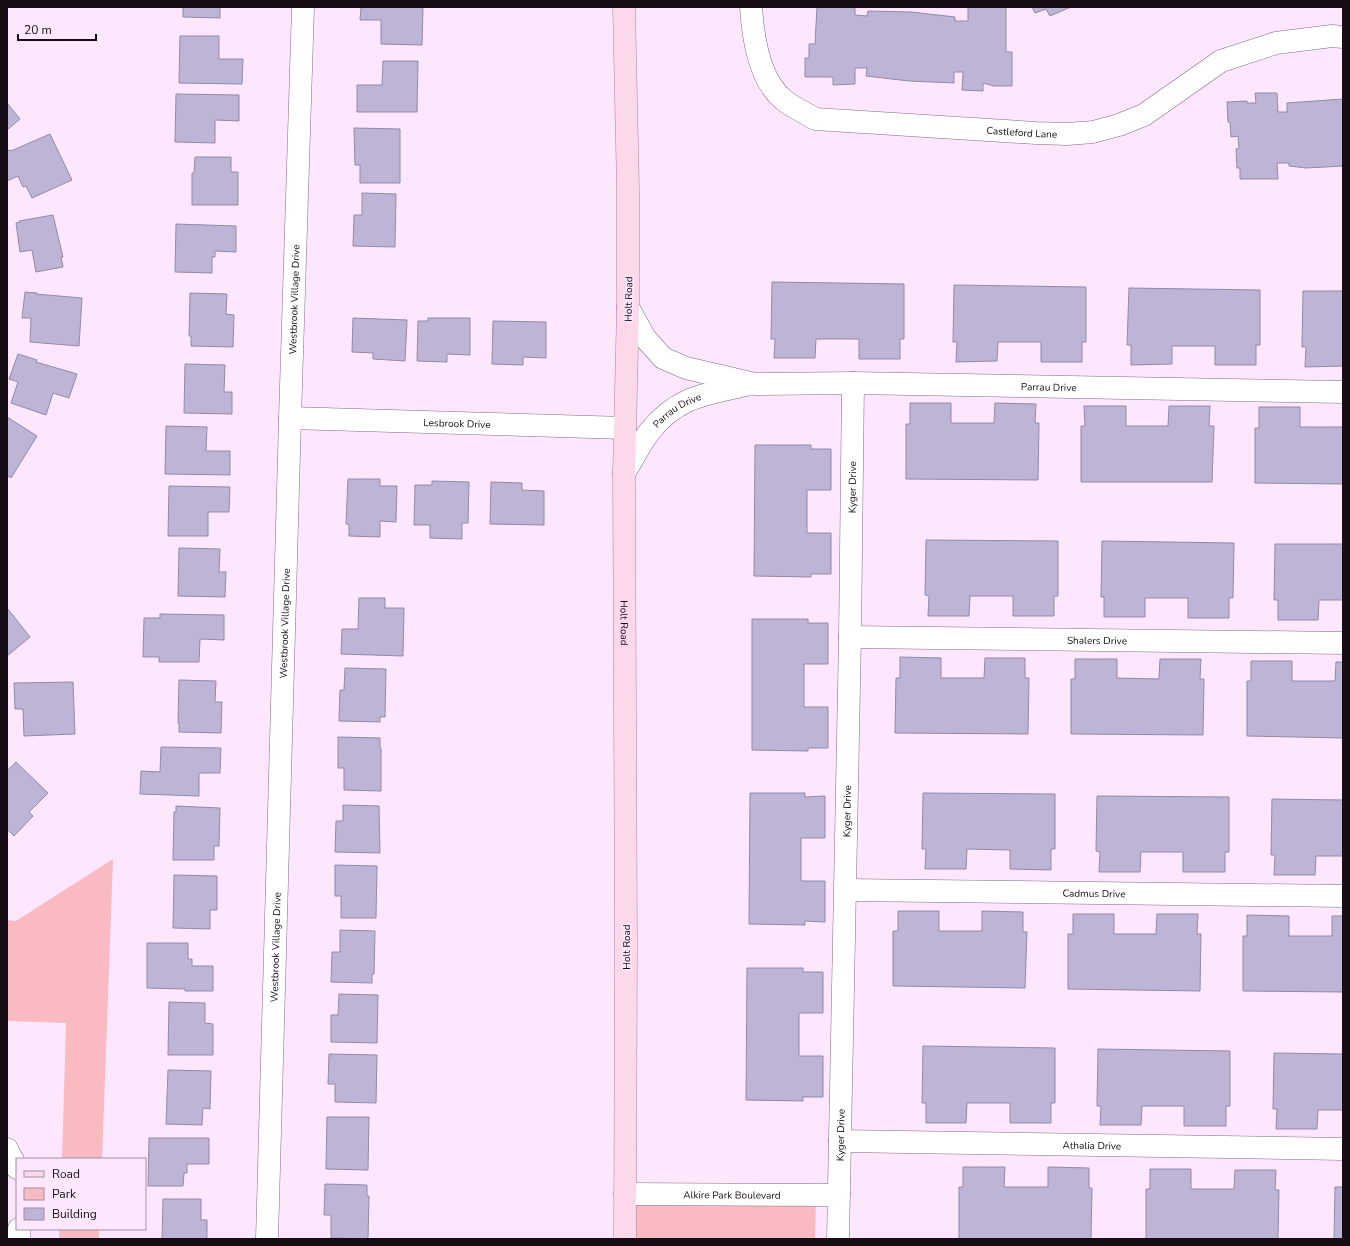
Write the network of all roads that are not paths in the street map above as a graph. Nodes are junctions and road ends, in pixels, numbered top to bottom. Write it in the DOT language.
graph roads {
  1 [pos="303,7"];
  2 [pos="624,7"];
  3 [pos="750,7"];
  4 [pos="1343,37"];
  5 [pos="628,307"];
  6 [pos="852,383"];
  7 [pos="755,384"];
  8 [pos="1343,392"];
  9 [pos="290,418"];
  10 [pos="625,428"];
  11 [pos="624,474"];
  12 [pos="850,637"];
  13 [pos="1343,643"];
  14 [pos="846,890"];
  15 [pos="1343,896"];
  16 [pos="840,1141"];
  17 [pos="7,1149"];
  18 [pos="1343,1149"];
  19 [pos="16,1166"];
  20 [pos="626,1194"];
  21 [pos="838,1195"];
  22 [pos="267,1239"];
  23 [pos="625,1239"];
  24 [pos="838,1239"];
  1 -- 9 [label="street, Westbrook Village Drive"];
  2 -- 5 [label="main road, Holt Road"];
  3 -- 4 [label="street, Castleford Lane"];
  5 -- 7 [label="street, Parrau Drive"];
  5 -- 10 [label="main road, Holt Road"];
  6 -- 7 [label="street, Parrau Drive"];
  6 -- 8 [label="street, Parrau Drive"];
  6 -- 12 [label="street, Kyger Drive"];
  7 -- 11 [label="street, Parrau Drive"];
  9 -- 10 [label="street, Lesbrook Drive"];
  9 -- 22 [label="street, Westbrook Village Drive"];
  10 -- 11 [label="main road, Holt Road"];
  11 -- 20 [label="main road, Holt Road"];
  12 -- 13 [label="street, Shalers Drive"];
  12 -- 14 [label="street, Kyger Drive"];
  14 -- 15 [label="street, Cadmus Drive"];
  14 -- 16 [label="street, Kyger Drive"];
  16 -- 18 [label="street, Athalia Drive"];
  16 -- 21 [label="street, Kyger Drive"];
  17 -- 19 [label="street"];
  20 -- 21 [label="street, Alkire Park Boulevard"];
  20 -- 23 [label="main road, Holt Road"];
  21 -- 24 [label="street, Kyger Drive"];
}
